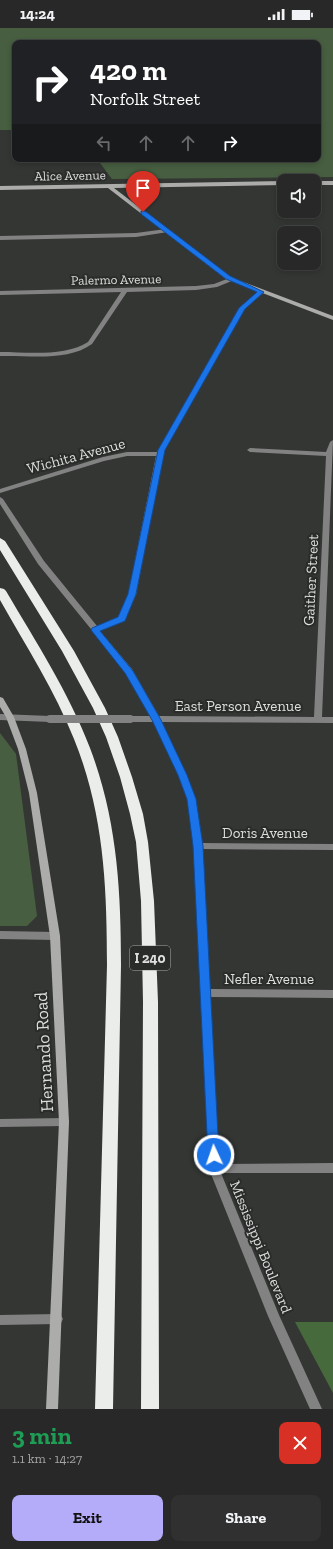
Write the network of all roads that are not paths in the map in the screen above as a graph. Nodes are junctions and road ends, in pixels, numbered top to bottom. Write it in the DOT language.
graph roads {
  1 [pos="277,183"];
  2 [pos="321,183"];
  3 [pos="333,183"];
  4 [pos="109,186"];
  5 [pos="0,188"];
  6 [pos="166,230"];
  7 [pos="0,238"];
  8 [pos="232,279"];
  9 [pos="125,290"];
  10 [pos="261,292"];
  11 [pos="0,293"];
  12 [pos="333,318"];
  13 [pos="0,354"];
  14 [pos="333,442"];
  15 [pos="250,450"];
  16 [pos="160,454"];
  17 [pos="329,454"];
  18 [pos="0,491"];
  19 [pos="0,499"];
  20 [pos="0,541"];
  21 [pos="330,544"];
  22 [pos="0,591"];
  23 [pos="95,630"];
  24 [pos="0,700"];
  25 [pos="5,717"];
  26 [pos="157,720"];
  27 [pos="318,720"];
  28 [pos="333,720"];
  29 [pos="198,846"];
  30 [pos="333,847"];
  31 [pos="0,935"];
  32 [pos="55,936"];
  33 [pos="204,993"];
  34 [pos="333,994"];
  35 [pos="64,1122"];
  36 [pos="0,1123"];
  37 [pos="333,1168"];
  38 [pos="214,1169"];
  39 [pos="56,1319"];
  40 [pos="0,1320"];
  41 [pos="52,1409"];
  42 [pos="104,1409"];
  43 [pos="150,1409"];
  44 [pos="316,1409"];
  1 -- 4 [label="street, Alice Avenue"];
  2 -- 3 [label="street"];
  4 -- 5 [label="street, Alice Avenue"];
  4 -- 6 [label="street"];
  6 -- 7 [label="street"];
  6 -- 8 [label="street"];
  8 -- 9 [label="street, Palermo Avenue"];
  8 -- 10 [label="street"];
  9 -- 11 [label="street, Palermo Avenue"];
  9 -- 13 [label="street"];
  10 -- 12 [label="street"];
  10 -- 16 [label="street"];
  14 -- 17 [label="street, Gaither Street"];
  15 -- 17 [label="street"];
  16 -- 18 [label="street, Wichita Avenue"];
  16 -- 23 [label="street"];
  17 -- 21 [label="street, Gaither Street"];
  19 -- 23 [label="street, Mississippi Boulevard"];
  20 -- 43 [label="highway, I 240"];
  21 -- 27 [label="street, Gaither Street"];
  22 -- 42 [label="highway, I 240"];
  23 -- 26 [label="street, Mississippi Boulevard"];
  24 -- 25 [label="street, Hernando Road"];
  25 -- 26 [label="street, East Person Avenue, bridge"];
  25 -- 32 [label="street, Hernando Road"];
  26 -- 27 [label="street, East Person Avenue"];
  26 -- 29 [label="street, Mississippi Boulevard"];
  27 -- 28 [label="street, East Person Avenue"];
  29 -- 30 [label="street, Doris Avenue"];
  29 -- 33 [label="street, Mississippi Boulevard"];
  31 -- 32 [label="street"];
  32 -- 35 [label="street, Hernando Road"];
  33 -- 34 [label="street, Nefler Avenue"];
  33 -- 38 [label="street, Mississippi Boulevard"];
  35 -- 36 [label="street"];
  35 -- 39 [label="street, Hernando Road"];
  37 -- 38 [label="street"];
  38 -- 44 [label="street, Mississippi Boulevard"];
  39 -- 40 [label="street"];
  39 -- 41 [label="street, Hernando Road"];
}
